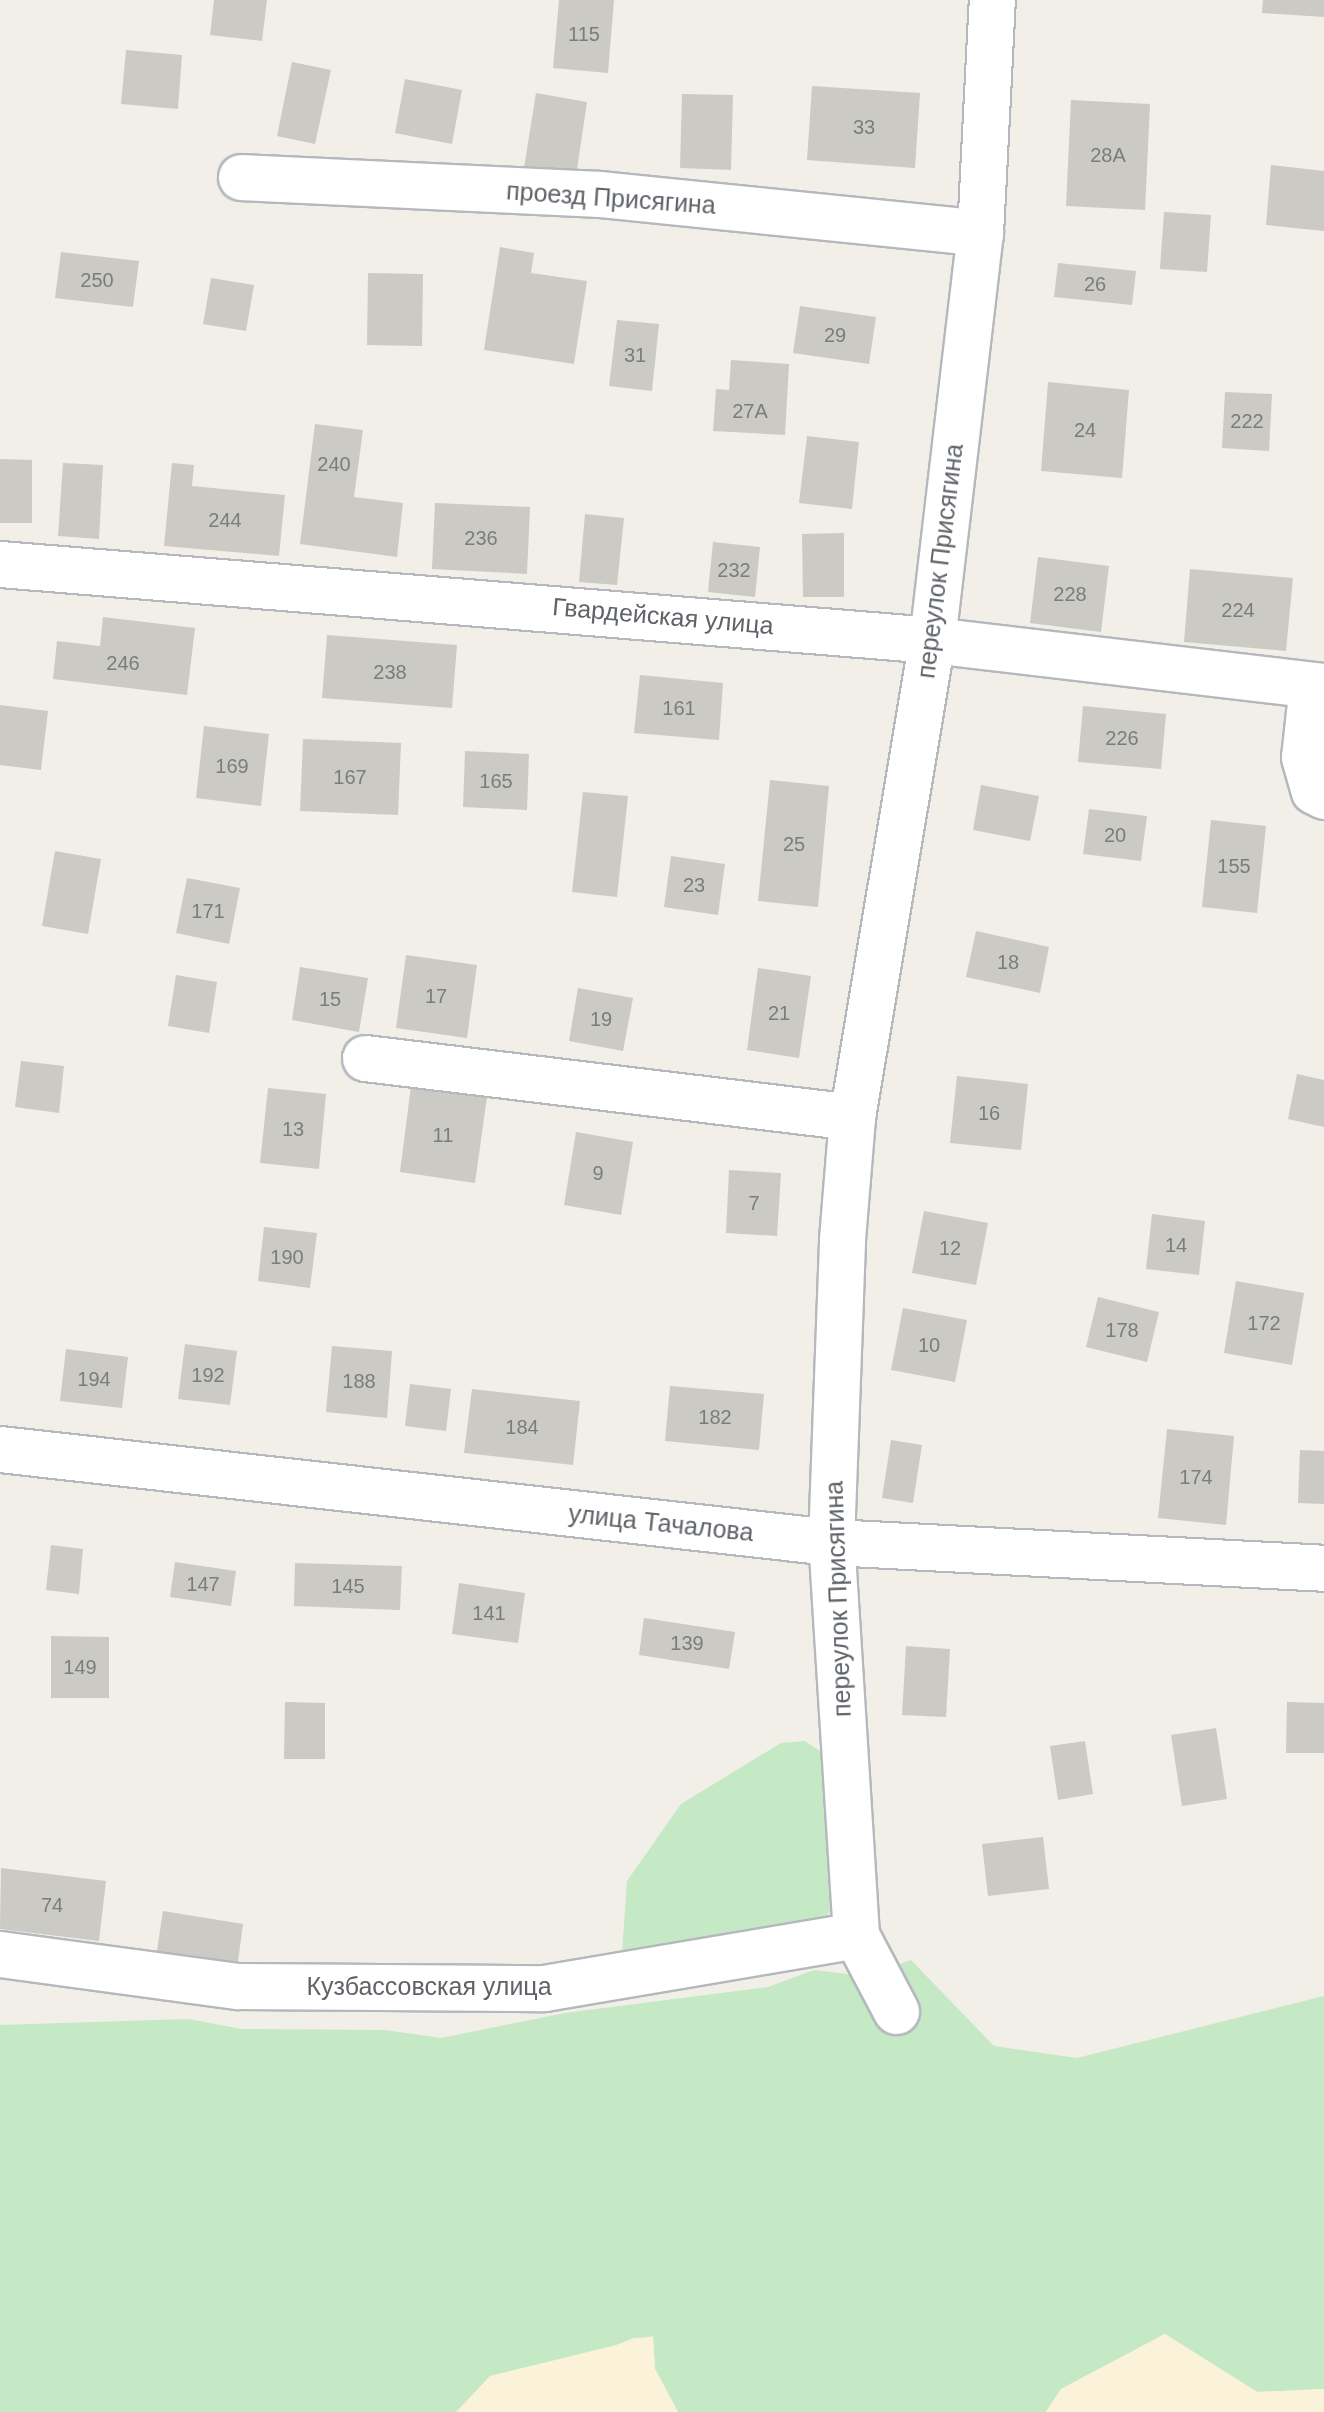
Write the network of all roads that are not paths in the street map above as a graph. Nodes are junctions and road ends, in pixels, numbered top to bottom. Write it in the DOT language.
graph roads {
  1 [pos="992,0"];
  2 [pos="241,177"];
  3 [pos="980,233"];
  4 [pos="0,564"];
  5 [pos="932,640"];
  6 [pos="1318,685"];
  7 [pos="1324,796"];
  8 [pos="364,1058"];
  9 [pos="852,1117"];
  10 [pos="0,1449"];
  11 [pos="831,1542"];
  12 [pos="1324,1568"];
  13 [pos="856,1935"];
  14 [pos="0,1954"];
  15 [pos="896,2011"];
  1 -- 3 [label="street, переулок Присягина"];
  2 -- 3 [label="street, проезд Присягина"];
  3 -- 5 [label="street, переулок Присягина"];
  4 -- 5 [label="street, Гвардейская улица"];
  5 -- 6 [label="street, Гвардейская улица"];
  5 -- 9 [label="street, переулок Присягина"];
  6 -- 7 [label="street"];
  8 -- 9 [label="street"];
  9 -- 11 [label="street, переулок Присягина"];
  10 -- 11 [label="street, улица Тачалова"];
  11 -- 12 [label="street, улица Тачалова"];
  11 -- 13 [label="street, переулок Присягина"];
  13 -- 14 [label="street, Кузбассовская улица"];
  13 -- 15 [label="street, переулок Присягина"];
}
